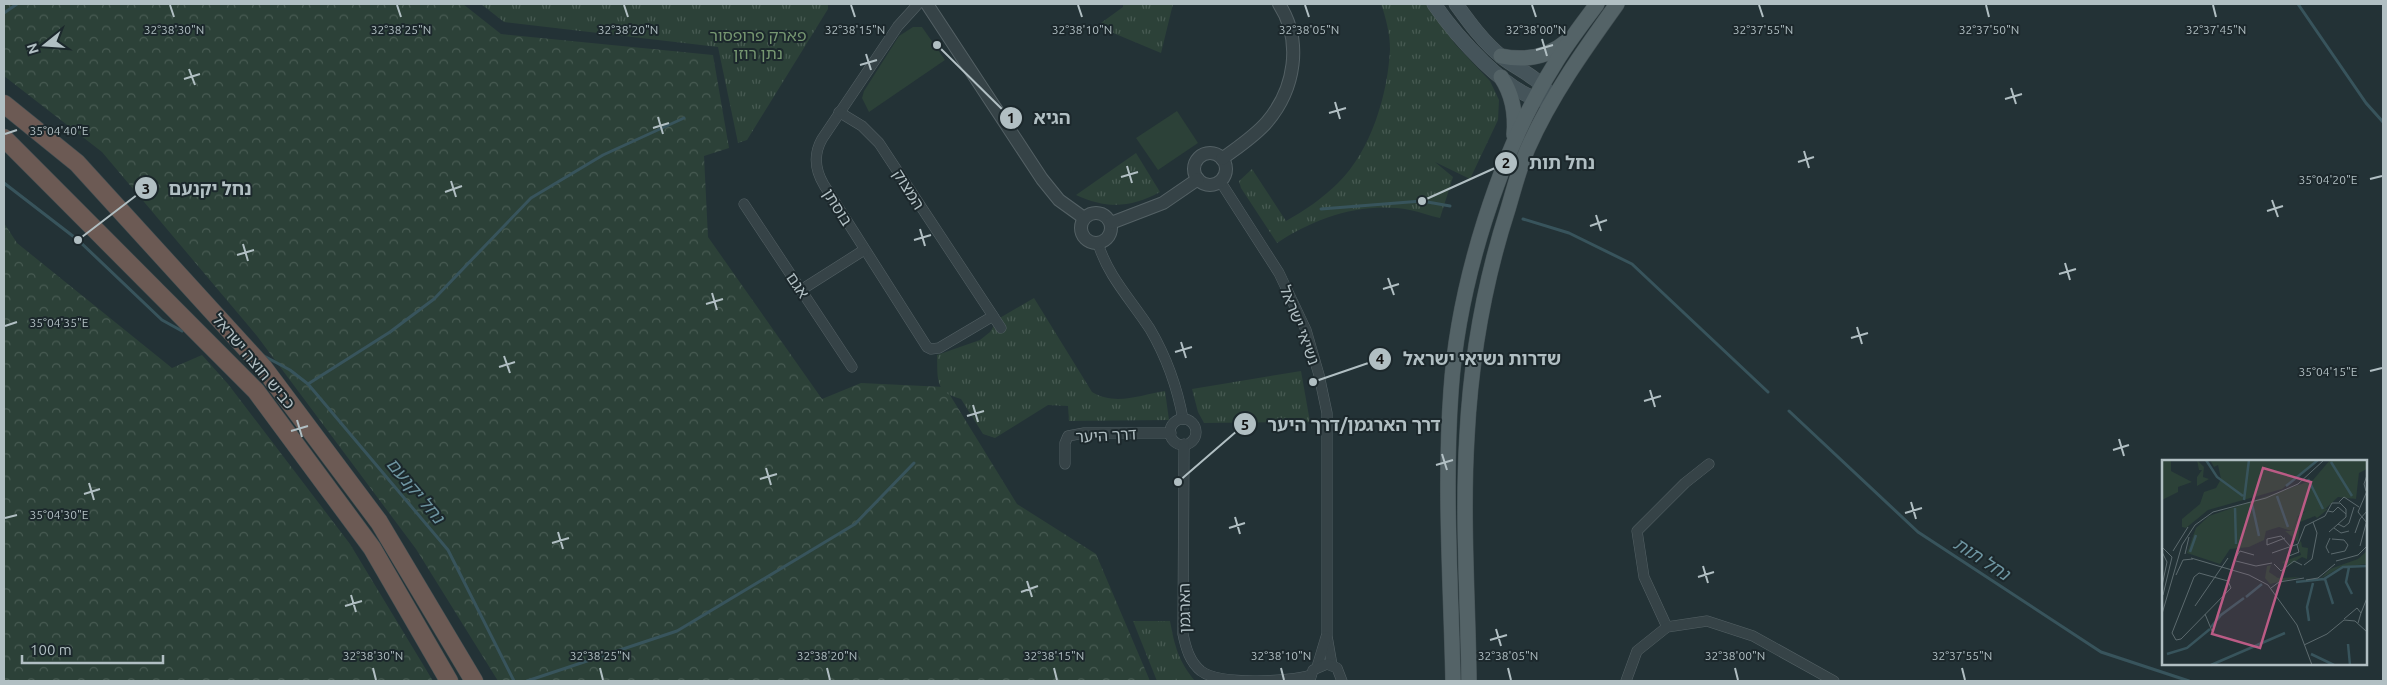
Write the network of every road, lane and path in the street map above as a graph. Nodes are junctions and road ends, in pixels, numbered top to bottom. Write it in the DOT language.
graph roads {
  1 [pos="918,4"];
  2 [pos="927,4"];
  3 [pos="1279,4"];
  4 [pos="1434,4"];
  5 [pos="1456,4"];
  6 [pos="1597,4"];
  7 [pos="1617,4"];
  8 [pos="1574,36"];
  9 [pos="1501,56"];
  10 [pos="1501,77"];
  11 [pos="1543,85"];
  12 [pos="1535,99"];
  13 [pos="1553,100"];
  14 [pos="4,104"];
  15 [pos="839,112"];
  16 [pos="4,138"];
  17 [pos="1513,142"];
  18 [pos="1222,158"];
  19 [pos="1198,179"];
  20 [pos="1220,181"];
  21 [pos="744,204"];
  22 [pos="1084,218"];
  23 [pos="1111,223"];
  24 [pos="1098,243"];
  25 [pos="864,250"];
  26 [pos="801,290"];
  27 [pos="993,316"];
  28 [pos="1001,328"];
  29 [pos="852,366"];
  30 [pos="1183,419"];
  31 [pos="1171,433"];
  32 [pos="1184,444"];
  33 [pos="1065,464"];
  34 [pos="1709,464"];
  35 [pos="1667,627"];
  36 [pos="1326,636"];
  37 [pos="1332,665"];
  38 [pos="1313,674"];
  39 [pos="449,681"];
  40 [pos="474,681"];
  41 [pos="1297,681"];
  42 [pos="1342,681"];
  43 [pos="1453,681"];
  44 [pos="1469,681"];
  45 [pos="1626,681"];
  46 [pos="1834,681"];
  1 -- 15 [label="street, בוסתן"];
  2 -- 22 [label="street"];
  3 -- 18 [label="street"];
  4 -- 10 [label="main road"];
  5 -- 9 [label="main road"];
  6 -- 8 [label="main road"];
  7 -- 13 [label="main road"];
  8 -- 9 [label="main road"];
  8 -- 11 [label="main road"];
  9 -- 11 [label="main road"];
  10 -- 12 [label="main road"];
  10 -- 17 [label="main road"];
  11 -- 12 [label="main road"];
  11 -- 13 [label="main road"];
  12 -- 13 [label="main road"];
  12 -- 17 [label="main road"];
  13 -- 44 [label="main road"];
  14 -- 40 [label="highway, כביש חוצה ישראל"];
  15 -- 25 [label="street, בוסתן"];
  15 -- 27 [label="street, המצוק"];
  16 -- 39 [label="highway, כביש חוצה ישראל"];
  17 -- 43 [label="main road"];
  18 -- 19 [label="street"];
  18 -- 20 [label="street"];
  19 -- 20 [label="street"];
  19 -- 23 [label="street"];
  20 -- 36 [label="street, נשיאי ישראל"];
  21 -- 26 [label="street, אגם"];
  22 -- 23 [label="street"];
  22 -- 24 [label="street"];
  23 -- 24 [label="street"];
  24 -- 30 [label="street"];
  25 -- 26 [label="street"];
  25 -- 27 [label="street, בוסתן"];
  26 -- 29 [label="street, אגם"];
  27 -- 28 [label="street, המצוק"];
  30 -- 31 [label="street"];
  30 -- 32 [label="street"];
  31 -- 32 [label="street"];
  31 -- 33 [label="street, דרך היער"];
  32 -- 41 [label="street, הארגמן"];
  34 -- 35 [label="street"];
  35 -- 45 [label="street"];
  35 -- 46 [label="street"];
  36 -- 37 [label="street, נשיאי ישראל"];
  36 -- 38 [label="street, נשיאי ישראל"];
  37 -- 38 [label="street"];
  37 -- 42 [label="street, נשיאי ישראל"];
  38 -- 41 [label="street, הארגמן"];
}
